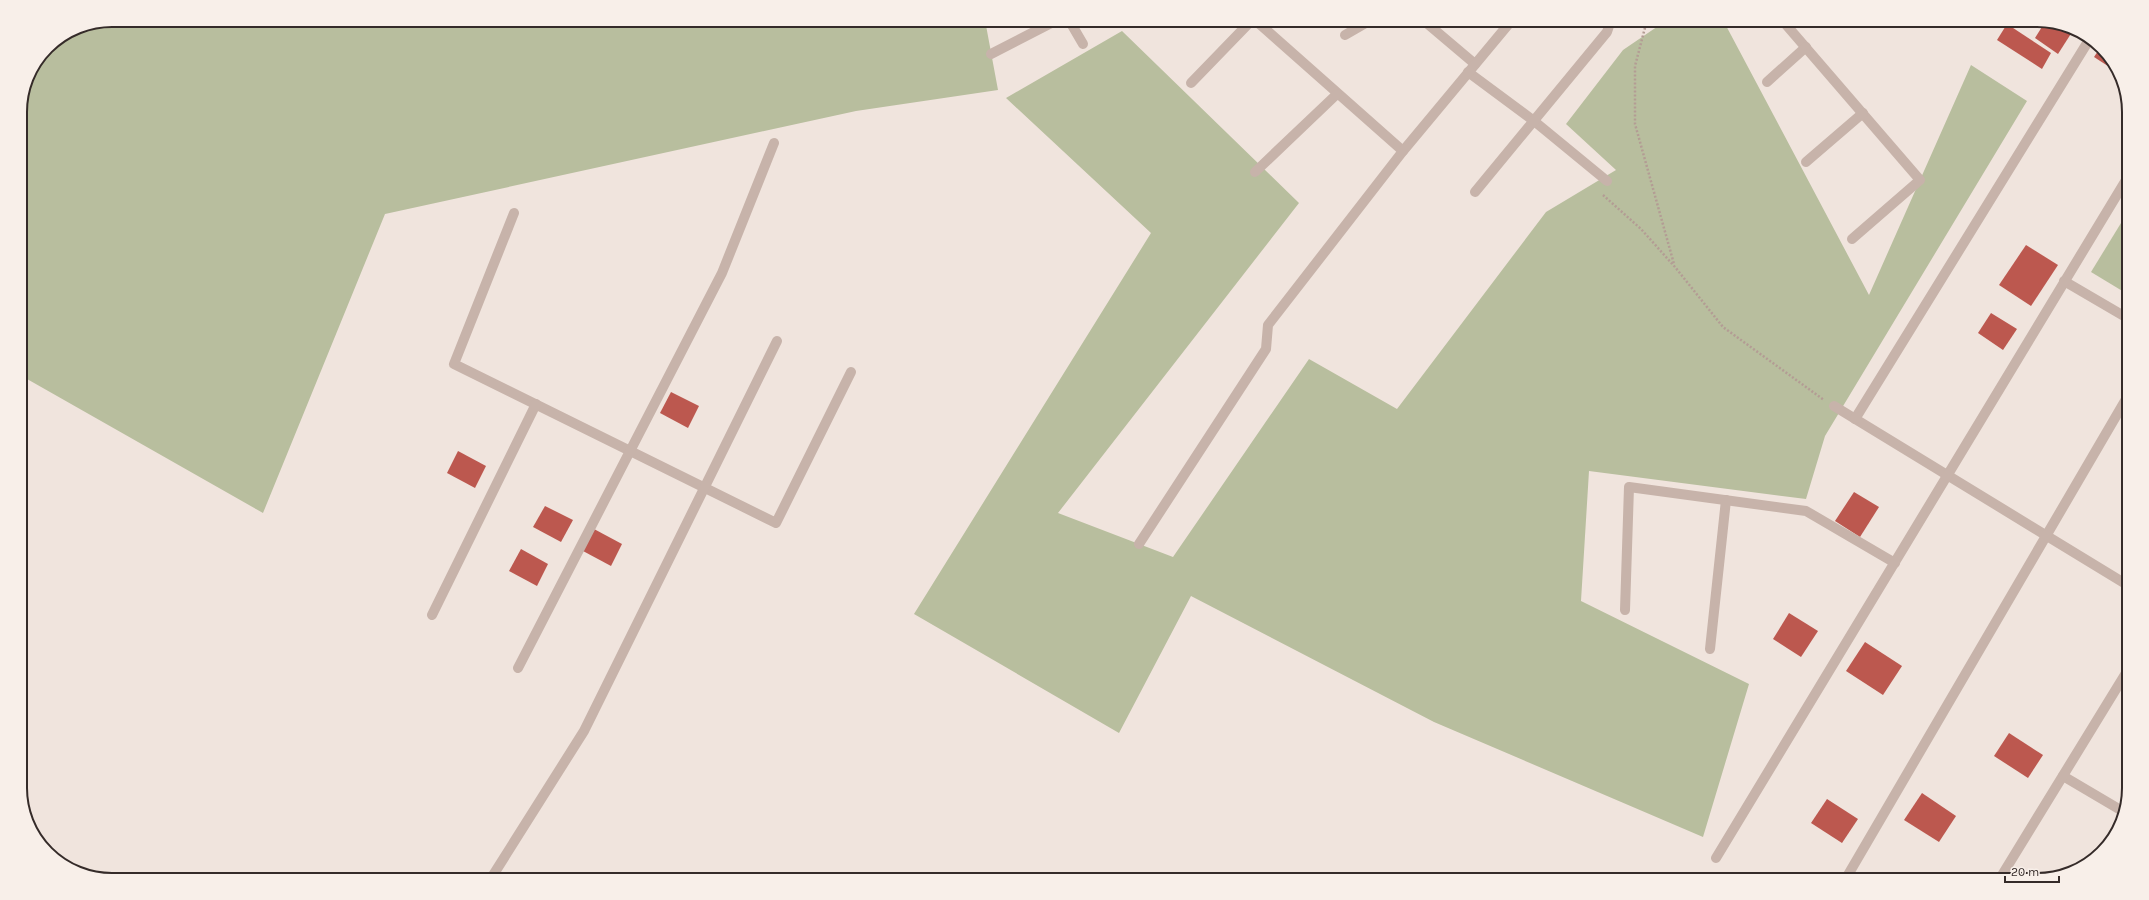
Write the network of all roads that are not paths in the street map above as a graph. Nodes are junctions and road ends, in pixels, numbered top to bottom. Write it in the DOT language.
graph roads {
  1 [pos="1043,27"];
  2 [pos="1073,27"];
  3 [pos="1245,27"];
  4 [pos="1263,27"];
  5 [pos="1359,27"];
  6 [pos="1430,27"];
  7 [pos="1506,27"];
  8 [pos="1609,27"];
  9 [pos="1788,27"];
  10 [pos="1345,35"];
  11 [pos="2087,43"];
  12 [pos="1083,44"];
  13 [pos="1806,47"];
  14 [pos="991,54"];
  15 [pos="1472,68"];
  16 [pos="1766,82"];
  17 [pos="1191,83"];
  18 [pos="1337,94"];
  19 [pos="1863,113"];
  20 [pos="1534,121"];
  21 [pos="774,143"];
  22 [pos="1403,151"];
  23 [pos="1806,162"];
  24 [pos="1255,172"];
  25 [pos="1607,181"];
  26 [pos="2122,187"];
  27 [pos="1475,192"];
  28 [pos="514,213"];
  29 [pos="1852,239"];
  30 [pos="2064,282"];
  31 [pos="2122,315"];
  32 [pos="776,341"];
  33 [pos="851,372"];
  34 [pos="536,404"];
  35 [pos="1834,406"];
  36 [pos="2122,406"];
  37 [pos="1854,419"];
  38 [pos="630,451"];
  39 [pos="1947,476"];
  40 [pos="704,488"];
  41 [pos="1726,500"];
  42 [pos="2046,536"];
  43 [pos="1139,544"];
  44 [pos="1894,563"];
  45 [pos="2122,582"];
  46 [pos="1625,610"];
  47 [pos="432,615"];
  48 [pos="1710,649"];
  49 [pos="518,668"];
  50 [pos="2122,679"];
  51 [pos="2063,776"];
  52 [pos="2119,809"];
  53 [pos="1716,858"];
  54 [pos="494,873"];
  55 [pos="1849,873"];
  56 [pos="2003,873"];
  1 -- 14 [label="street"];
  2 -- 12 [label="street"];
  3 -- 17 [label="street"];
  4 -- 18 [label="street"];
  5 -- 10 [label="street"];
  6 -- 15 [label="street"];
  7 -- 15 [label="street"];
  8 -- 20 [label="street"];
  9 -- 13 [label="street"];
  11 -- 37 [label="street"];
  13 -- 16 [label="street"];
  13 -- 19 [label="street"];
  15 -- 20 [label="street"];
  15 -- 22 [label="street"];
  18 -- 22 [label="street"];
  18 -- 24 [label="street"];
  19 -- 23 [label="street"];
  19 -- 29 [label="street"];
  20 -- 25 [label="street"];
  20 -- 27 [label="street"];
  21 -- 38 [label="street"];
  22 -- 43 [label="street"];
  26 -- 30 [label="street"];
  28 -- 34 [label="street"];
  30 -- 31 [label="street"];
  30 -- 39 [label="street"];
  32 -- 40 [label="street"];
  33 -- 40 [label="street"];
  34 -- 38 [label="street"];
  34 -- 47 [label="street"];
  35 -- 37 [label="street"];
  36 -- 42 [label="street"];
  37 -- 39 [label="street"];
  38 -- 40 [label="street"];
  38 -- 49 [label="street"];
  39 -- 42 [label="street"];
  39 -- 44 [label="street"];
  40 -- 54 [label="street"];
  41 -- 44 [label="street"];
  41 -- 46 [label="street"];
  41 -- 48 [label="street"];
  42 -- 45 [label="street"];
  42 -- 55 [label="street"];
  44 -- 53 [label="street"];
  50 -- 51 [label="street"];
  51 -- 52 [label="street"];
  51 -- 56 [label="street"];
}
